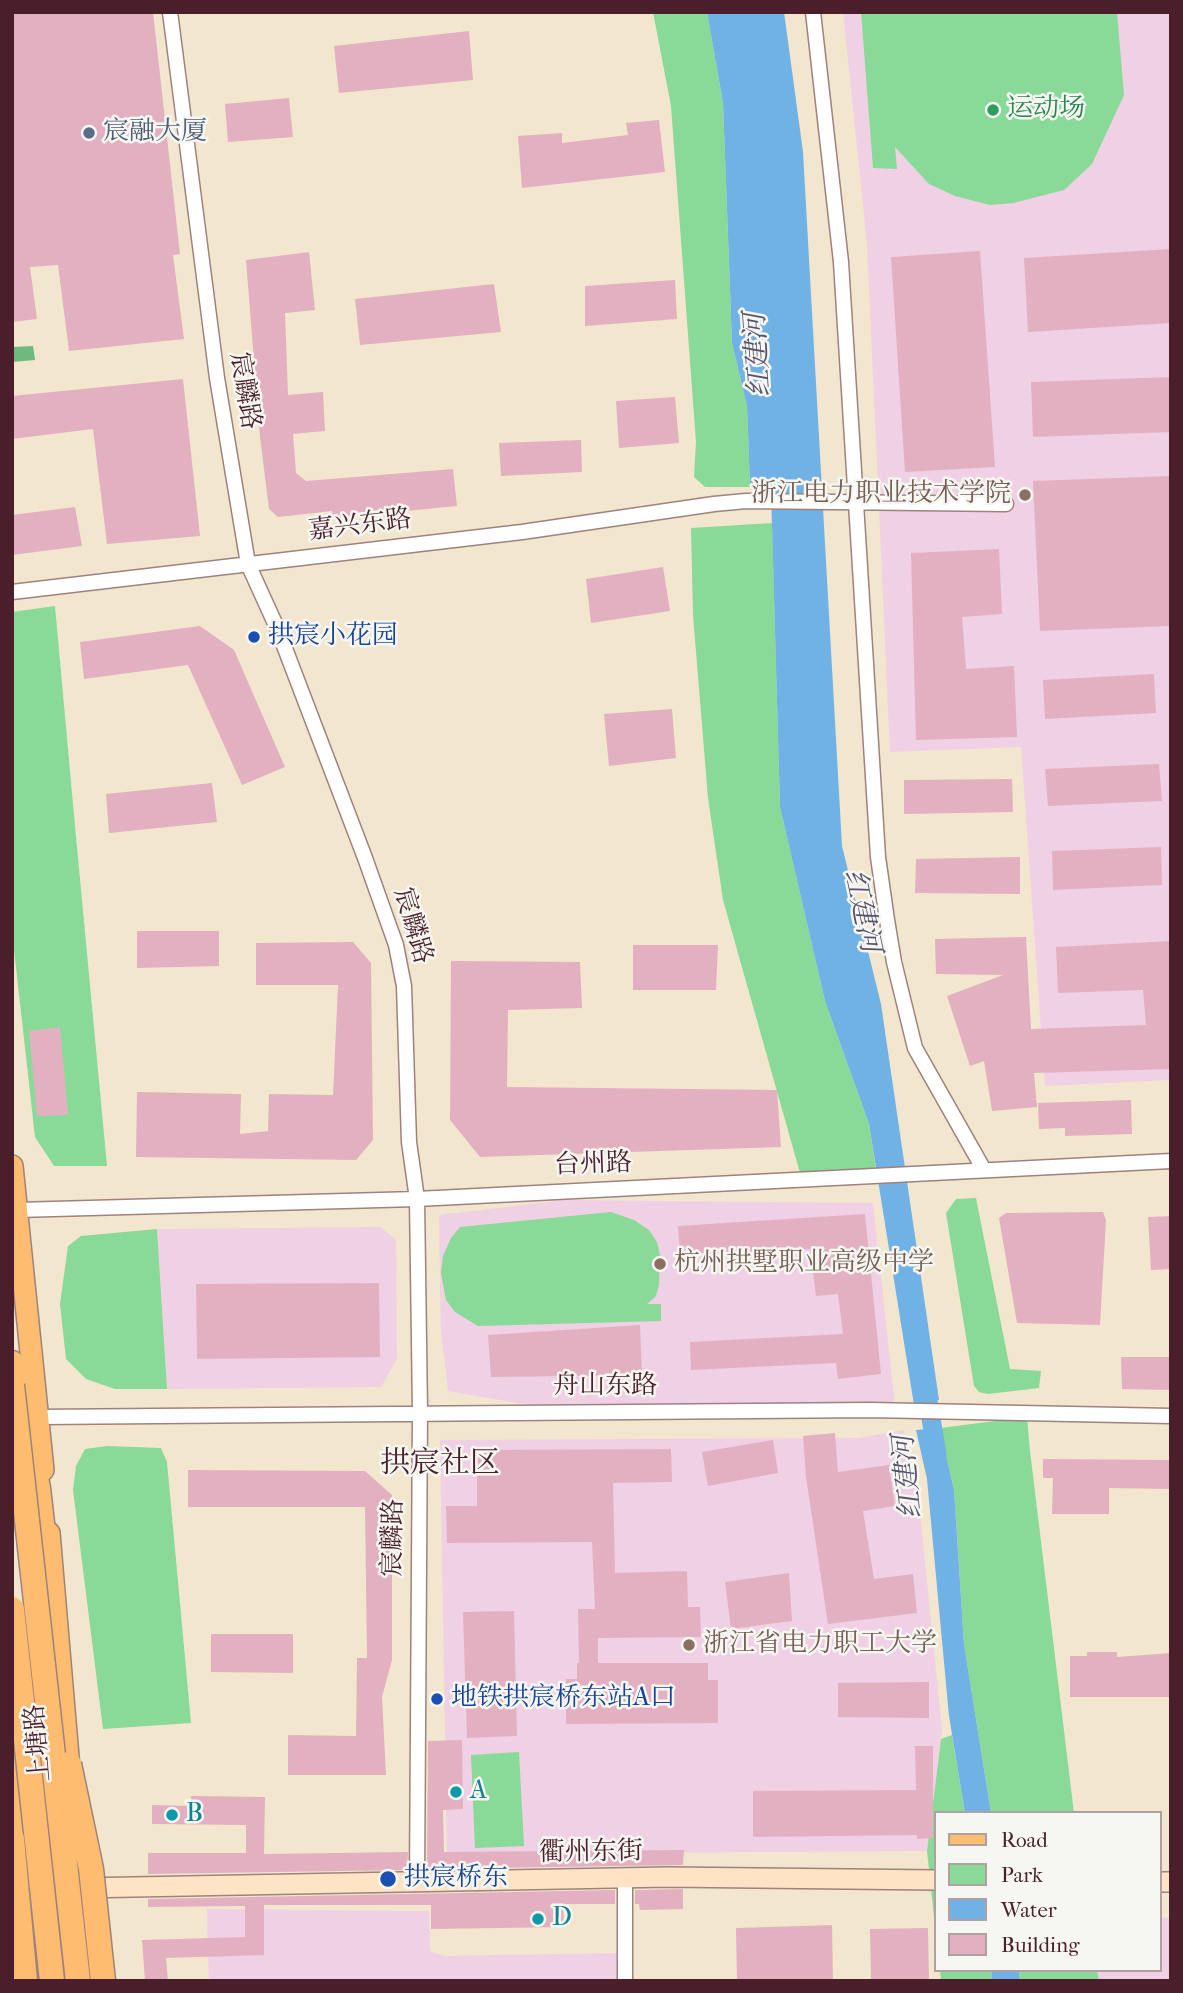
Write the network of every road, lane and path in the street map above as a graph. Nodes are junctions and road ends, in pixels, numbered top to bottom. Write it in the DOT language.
graph roads {
  1 [pos="170,12"];
  2 [pos="813,12"];
  3 [pos="1006,504"];
  4 [pos="856,505"];
  5 [pos="248,564"];
  6 [pos="12,592"];
  7 [pos="1171,1161"];
  8 [pos="12,1166"];
  9 [pos="984,1170"];
  10 [pos="417,1199"];
  11 [pos="17,1210"];
  12 [pos="12,1363"];
  13 [pos="12,1385"];
  14 [pos="420,1412"];
  15 [pos="1171,1416"];
  16 [pos="39,1417"];
  17 [pos="12,1609"];
  18 [pos="12,1748"];
  19 [pos="12,1839"];
  20 [pos="625,1879"];
  21 [pos="934,1880"];
  22 [pos="417,1882"];
  23 [pos="79,1888"];
  24 [pos="20,1891"];
  25 [pos="25,1981"];
  26 [pos="37,1981"];
  27 [pos="52,1981"];
  28 [pos="78,1981"];
  29 [pos="89,1981"];
  30 [pos="103,1981"];
  31 [pos="625,1981"];
  1 -- 5 [label="street, 宸麟路"];
  2 -- 4 [label="street"];
  3 -- 4 [label="street, 嘉兴东路"];
  4 -- 5 [label="street, 嘉兴东路"];
  4 -- 9 [label="street"];
  5 -- 6 [label="street, 嘉兴东路"];
  5 -- 10 [label="street, 宸麟路"];
  7 -- 9 [label="street, 台州路"];
  8 -- 11 [label="main road, 上塘路"];
  9 -- 10 [label="street, 台州路"];
  10 -- 11 [label="street, 台州路"];
  10 -- 14 [label="street, 宸麟路"];
  11 -- 16 [label="main road, 上塘路"];
  12 -- 30 [label="highway, bridge"];
  13 -- 28 [label="highway, bridge"];
  14 -- 15 [label="street, 舟山东路"];
  14 -- 16 [label="street, 舟山东路"];
  14 -- 22 [label="street, 宸麟路"];
  16 -- 23 [label="main road, 上塘路"];
  17 -- 27 [label="highway, bridge"];
  18 -- 24 [label="main road, 上塘路"];
  19 -- 25 [label="highway, bridge"];
  20 -- 21 [label="street, 衢州东街"];
  20 -- 22 [label="street, 衢州东街"];
  20 -- 31 [label="street"];
  22 -- 23 [label="street, 衢州东街"];
  23 -- 24 [label="street"];
  23 -- 29 [label="main road, 上塘路"];
  24 -- 26 [label="main road, 上塘路"];
}
